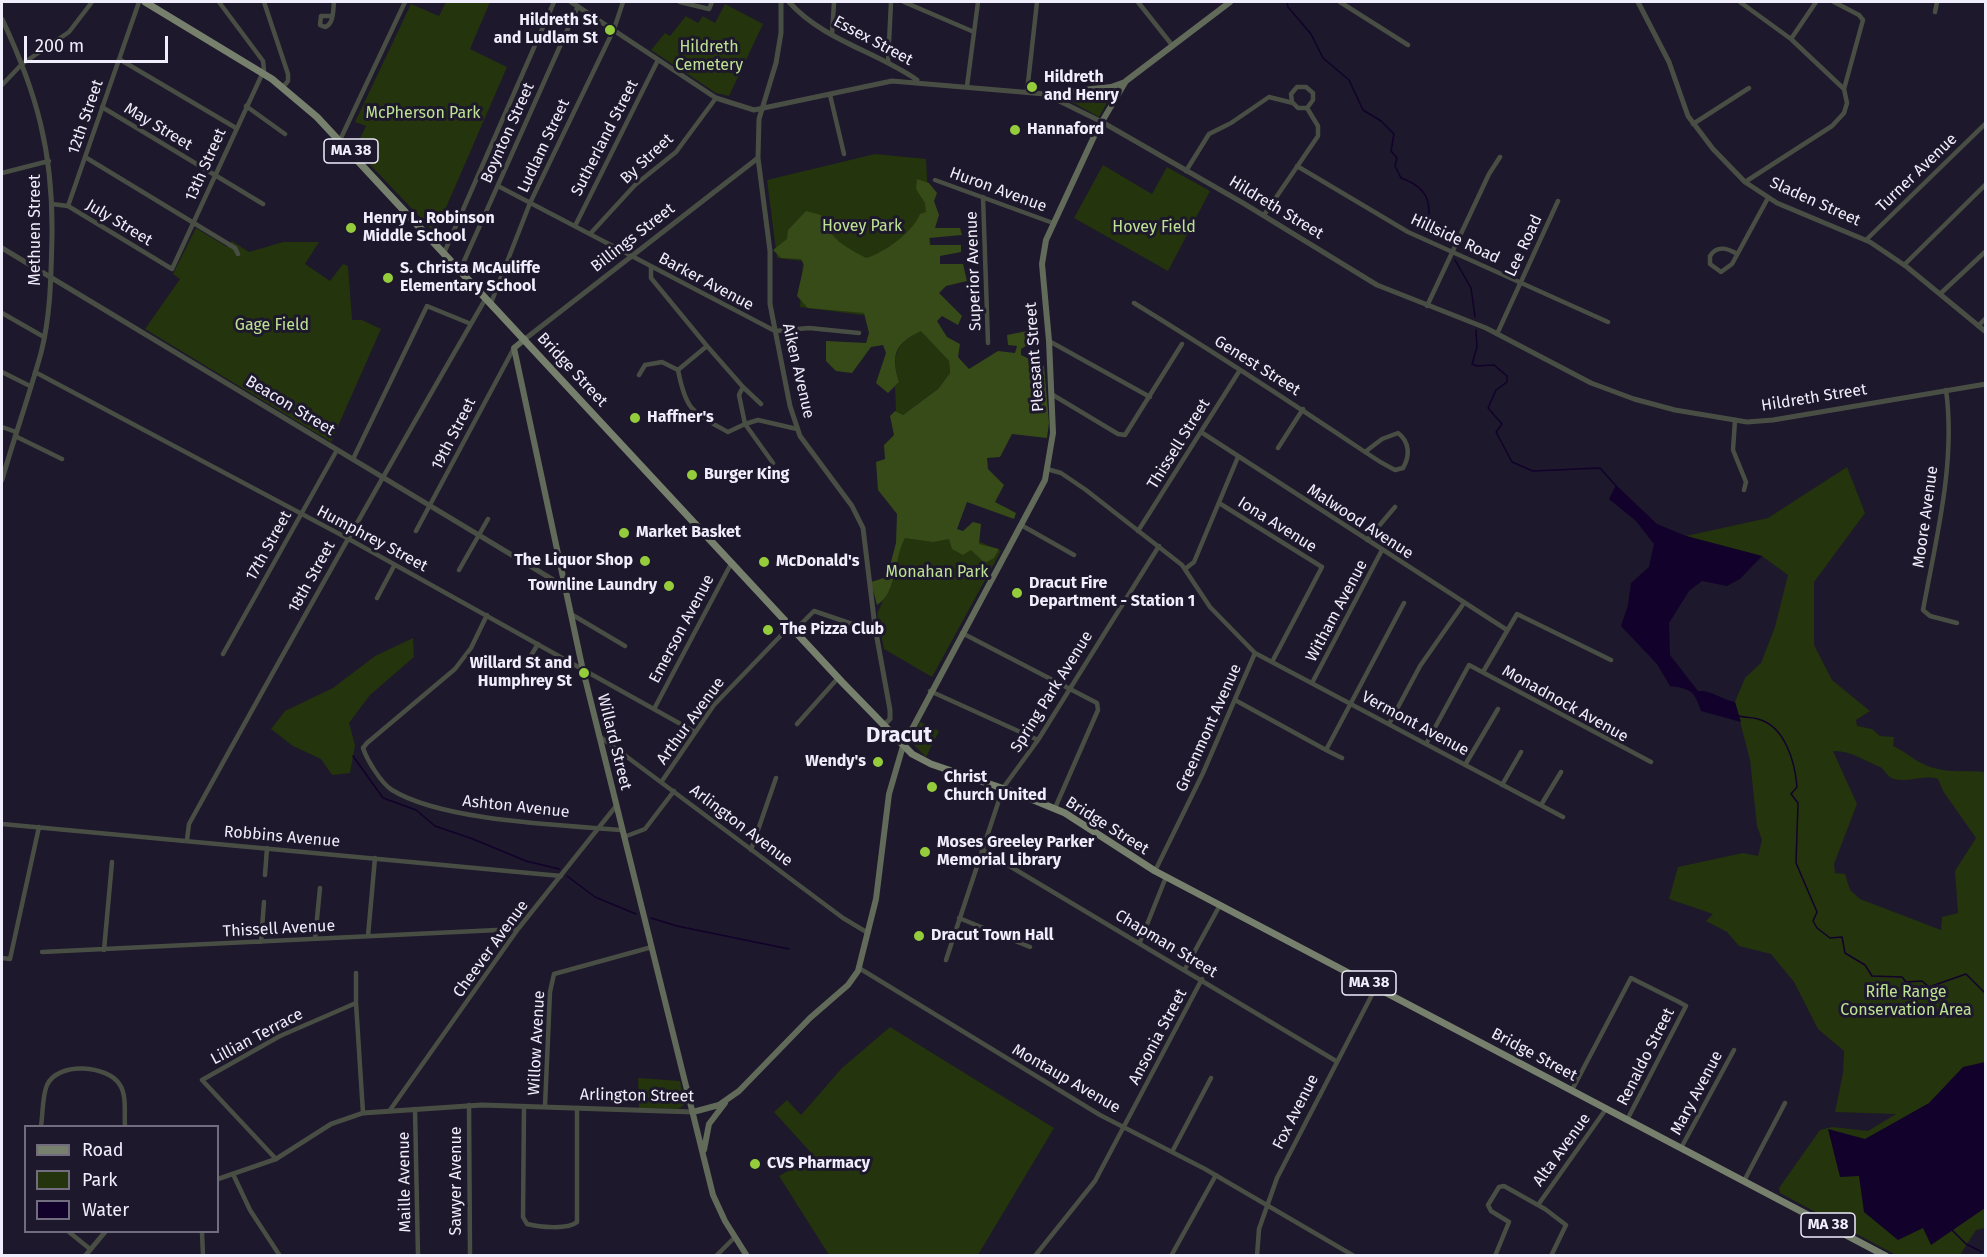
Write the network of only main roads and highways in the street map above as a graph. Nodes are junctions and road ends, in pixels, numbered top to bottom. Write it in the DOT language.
graph roads {
  1 [pos="145,2"];
  2 [pos="1230,2"];
  3 [pos="1126,81"];
  4 [pos="1045,94"];
  5 [pos="525,339"];
  6 [pos="903,746"];
  7 [pos="728,1099"];
  8 [pos="693,1112"];
  9 [pos="703,1154"];
  10 [pos="747,1256"];
  11 [pos="1886,1256"];
  1 -- 5 [label="main road, Bridge Street / MA 38"];
  2 -- 3 [label="main road, Pleasant Street"];
  3 -- 4 [label="main road"];
  3 -- 6 [label="main road, Pleasant Street"];
  5 -- 6 [label="main road, Bridge Street / MA 38"];
  5 -- 8 [label="main road, Willard Street"];
  6 -- 7 [label="main road, Arlington Street"];
  6 -- 11 [label="main road, Bridge Street / MA 38"];
  7 -- 8 [label="main road, Arlington Street"];
  7 -- 9 [label="main road"];
  8 -- 9 [label="main road, Willard Street"];
  9 -- 10 [label="main road, Willard Street"];
}
